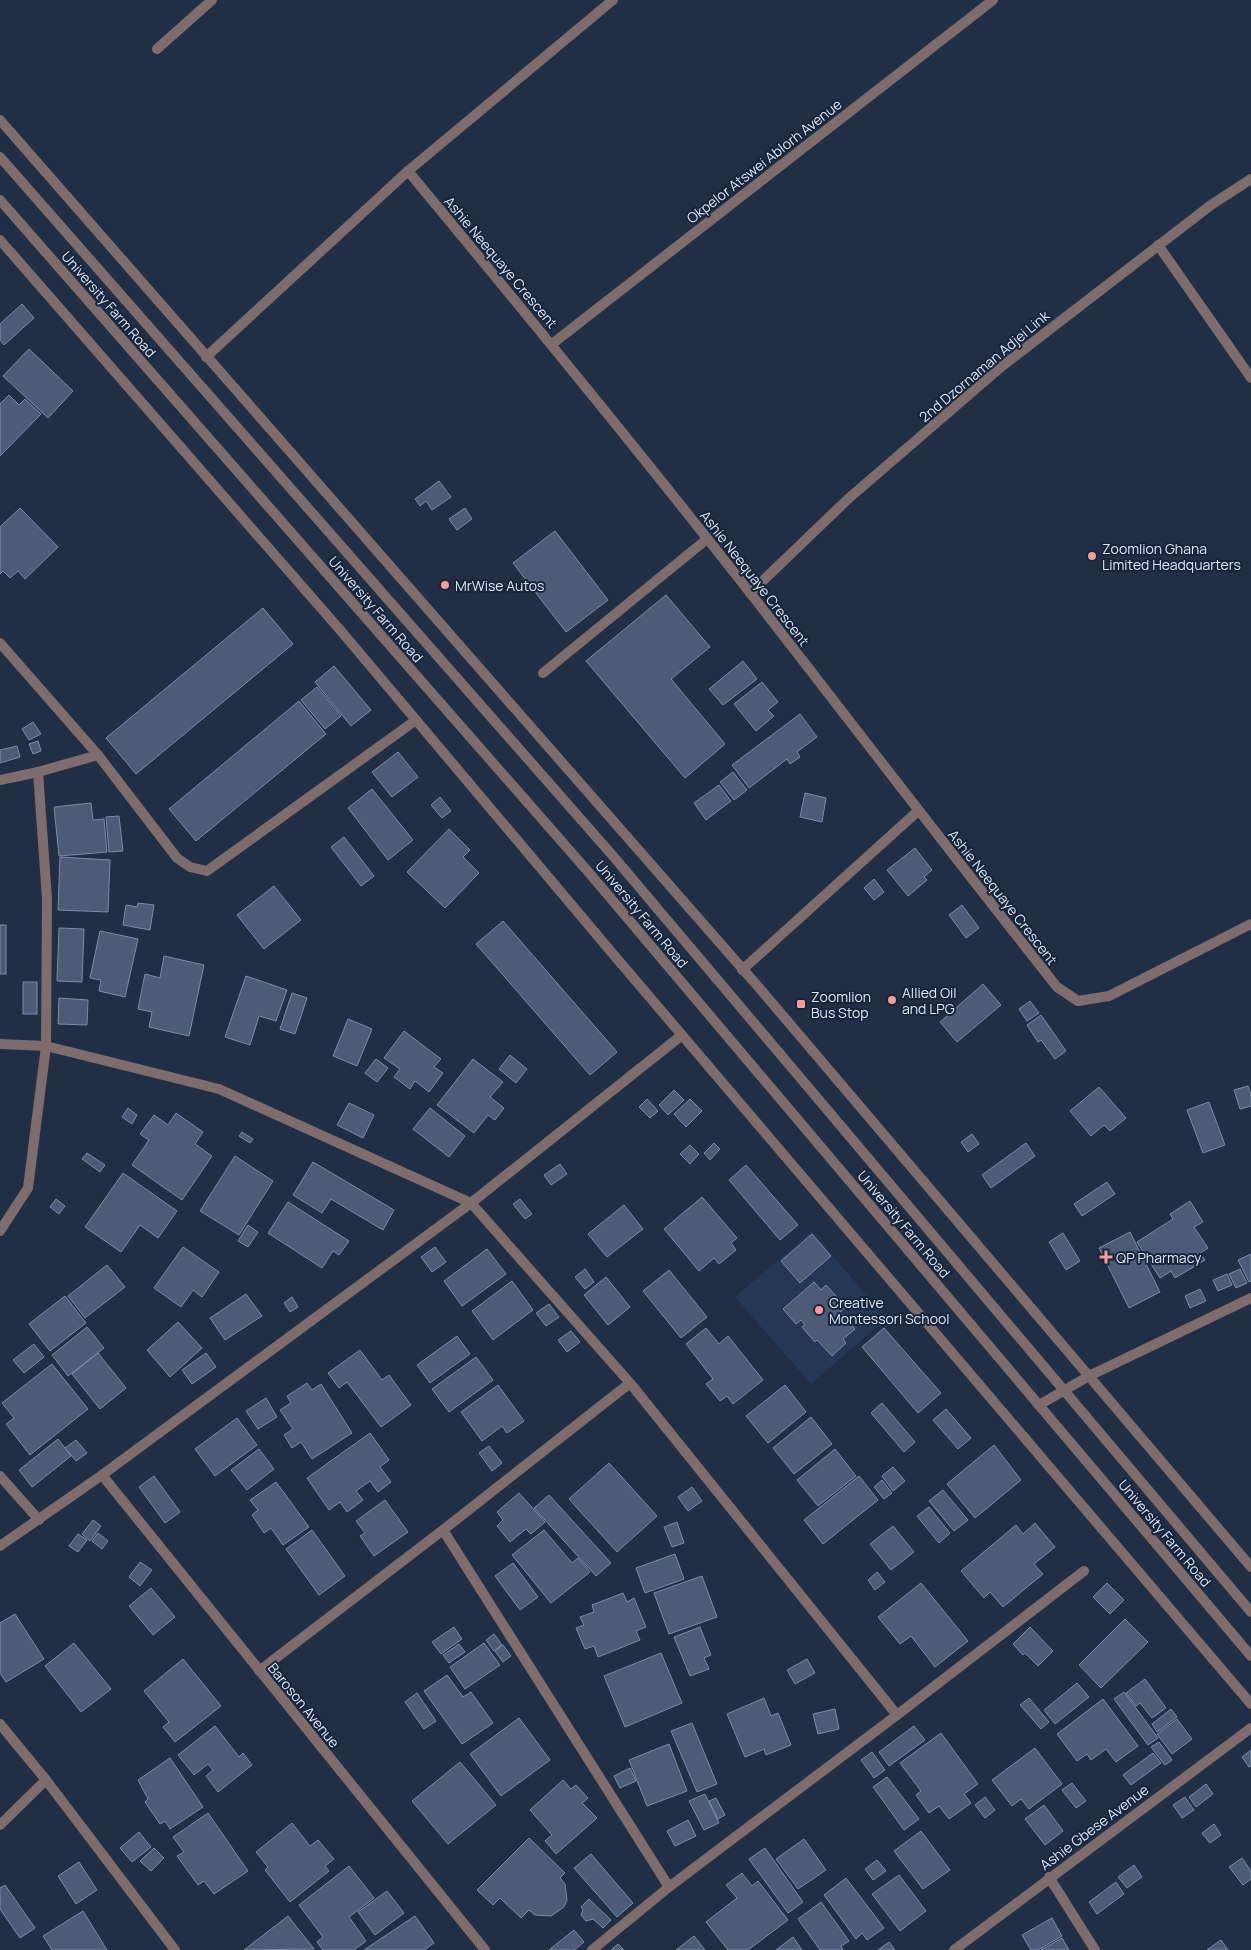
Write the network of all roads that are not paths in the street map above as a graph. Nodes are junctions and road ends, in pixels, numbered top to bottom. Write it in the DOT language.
graph roads {
  1 [pos="212,0"];
  2 [pos="613,0"];
  3 [pos="994,0"];
  4 [pos="157,49"];
  5 [pos="0,120"];
  6 [pos="0,157"];
  7 [pos="408,171"];
  8 [pos="1251,179"];
  9 [pos="0,200"];
  10 [pos="0,240"];
  11 [pos="1158,245"];
  12 [pos="552,344"];
  13 [pos="206,357"];
  14 [pos="1251,378"];
  15 [pos="707,539"];
  16 [pos="750,593"];
  17 [pos="0,643"];
  18 [pos="543,674"];
  19 [pos="416,720"];
  20 [pos="98,756"];
  21 [pos="38,772"];
  22 [pos="0,780"];
  23 [pos="918,811"];
  24 [pos="1251,924"];
  25 [pos="742,970"];
  26 [pos="682,1035"];
  27 [pos="0,1044"];
  28 [pos="46,1046"];
  29 [pos="471,1203"];
  30 [pos="0,1231"];
  31 [pos="1251,1298"];
  32 [pos="1089,1376"];
  33 [pos="630,1383"];
  34 [pos="1064,1390"];
  35 [pos="1040,1405"];
  36 [pos="102,1475"];
  37 [pos="0,1476"];
  38 [pos="39,1520"];
  39 [pos="444,1530"];
  40 [pos="0,1546"];
  41 [pos="1251,1567"];
  42 [pos="1084,1571"];
  43 [pos="1251,1612"];
  44 [pos="1251,1656"];
  45 [pos="258,1671"];
  46 [pos="1251,1704"];
  47 [pos="897,1715"];
  48 [pos="0,1724"];
  49 [pos="1251,1728"];
  50 [pos="46,1780"];
  51 [pos="0,1825"];
  52 [pos="1049,1877"];
  53 [pos="669,1886"];
  54 [pos="175,1950"];
  55 [pos="485,1950"];
  56 [pos="592,1950"];
  57 [pos="954,1950"];
  58 [pos="1095,1950"];
  1 -- 4 [label="street"];
  2 -- 7 [label="street"];
  3 -- 12 [label="street, Okpelor Atswei Ablorh Avenue"];
  5 -- 13 [label="street"];
  6 -- 34 [label="street, University Farm Road"];
  7 -- 12 [label="street, Ashie Neequaye Crescent"];
  7 -- 13 [label="street"];
  8 -- 11 [label="street, 2nd Dzornaman Adjei Link"];
  9 -- 35 [label="street, University Farm Road"];
  10 -- 19 [label="street"];
  11 -- 14 [label="street"];
  11 -- 16 [label="street, 2nd Dzornaman Adjei Link"];
  12 -- 15 [label="street, Ashie Neequaye Crescent"];
  13 -- 25 [label="street"];
  15 -- 16 [label="street, Ashie Neequaye Crescent"];
  15 -- 18 [label="street"];
  16 -- 23 [label="street, Ashie Neequaye Crescent"];
  17 -- 20 [label="street"];
  19 -- 20 [label="street"];
  19 -- 26 [label="street"];
  20 -- 21 [label="street"];
  21 -- 22 [label="street"];
  21 -- 28 [label="street"];
  23 -- 24 [label="street, Ashie Neequaye Crescent"];
  23 -- 25 [label="street"];
  25 -- 32 [label="street"];
  26 -- 29 [label="street"];
  26 -- 46 [label="street"];
  27 -- 28 [label="street"];
  28 -- 29 [label="street"];
  28 -- 30 [label="street"];
  29 -- 33 [label="street"];
  29 -- 36 [label="street"];
  31 -- 32 [label="street"];
  32 -- 34 [label="street"];
  32 -- 41 [label="street"];
  33 -- 39 [label="street"];
  33 -- 47 [label="street"];
  34 -- 35 [label="street"];
  34 -- 43 [label="street, University Farm Road"];
  35 -- 44 [label="street, University Farm Road"];
  36 -- 38 [label="street"];
  36 -- 45 [label="street, Baroson Avenue"];
  37 -- 38 [label="street"];
  38 -- 40 [label="street"];
  39 -- 45 [label="street"];
  39 -- 53 [label="street"];
  42 -- 47 [label="street"];
  45 -- 55 [label="street, Baroson Avenue"];
  47 -- 53 [label="street"];
  48 -- 50 [label="street"];
  49 -- 52 [label="street, Ashie Gbese Avenue"];
  50 -- 51 [label="street"];
  50 -- 54 [label="street"];
  52 -- 57 [label="street, Ashie Gbese Avenue"];
  52 -- 58 [label="street"];
  53 -- 56 [label="street"];
}
